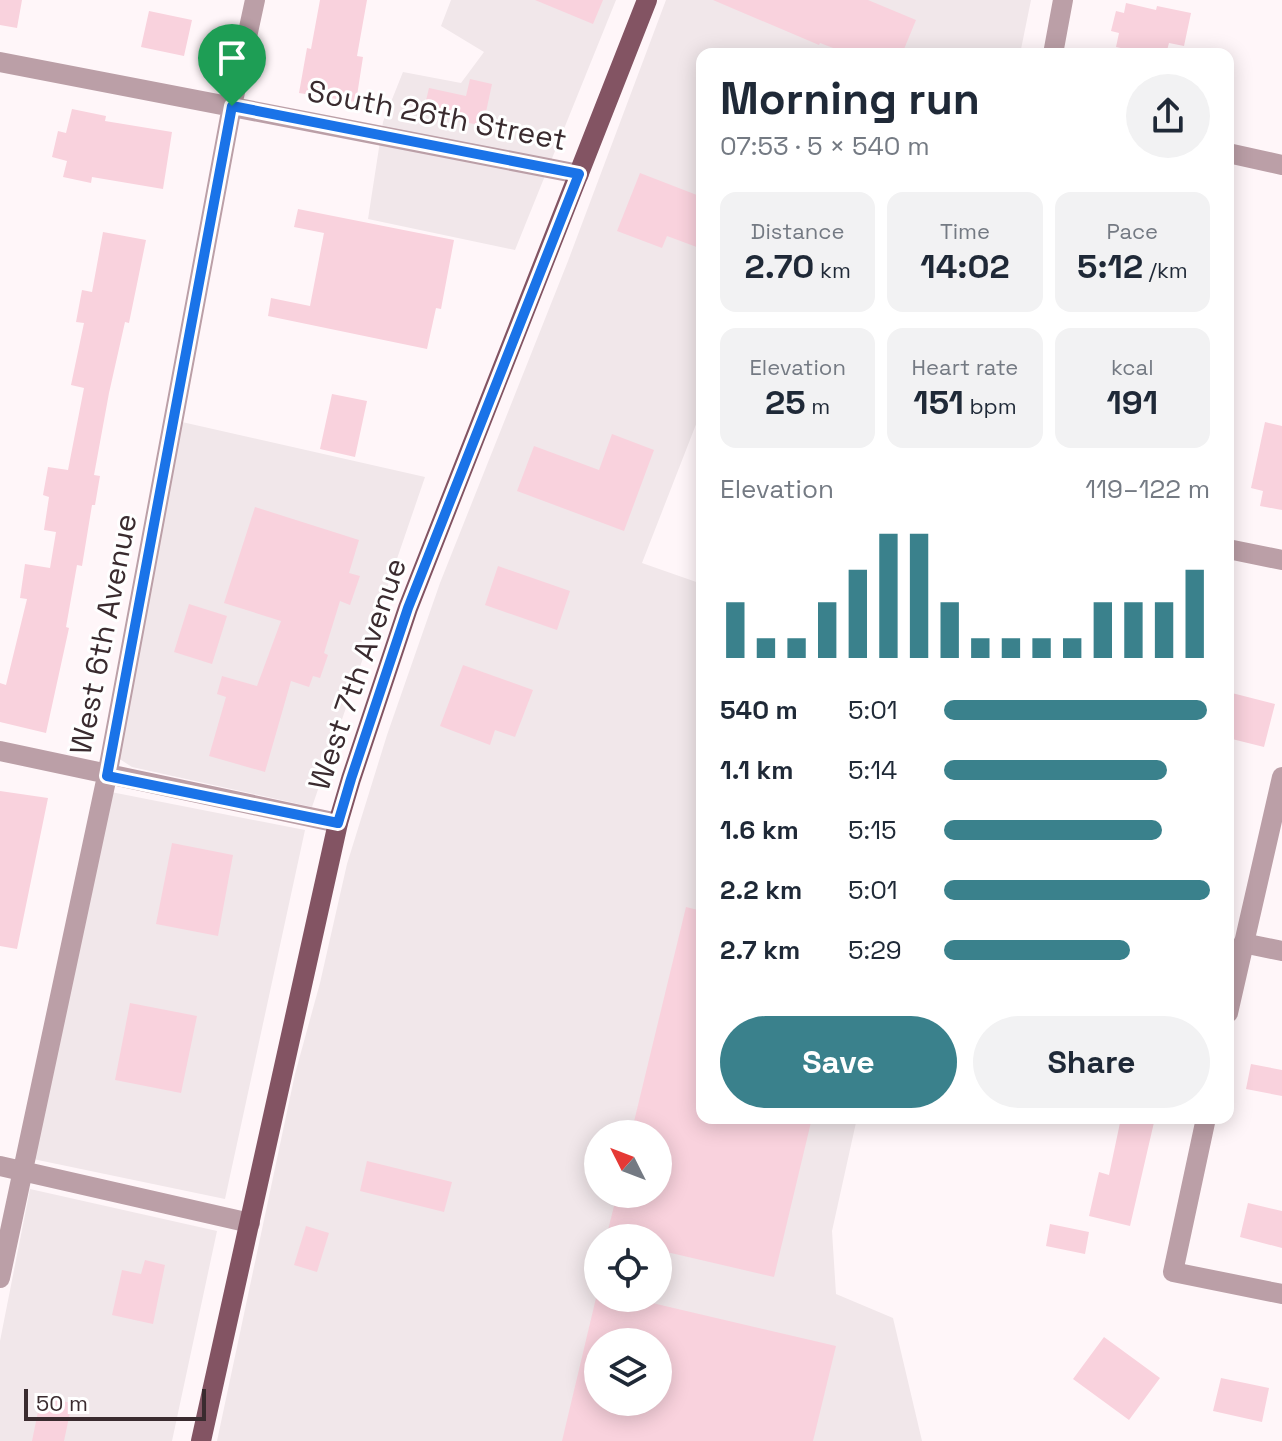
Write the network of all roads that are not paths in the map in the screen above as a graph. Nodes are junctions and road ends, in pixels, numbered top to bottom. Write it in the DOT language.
graph roads {
  1 [pos="255,0"];
  2 [pos="647,0"];
  3 [pos="1063,0"];
  4 [pos="1054,48"];
  5 [pos="0,62"];
  6 [pos="232,106"];
  7 [pos="1234,154"];
  8 [pos="1282,165"];
  9 [pos="579,174"];
  10 [pos="1234,550"];
  11 [pos="1282,560"];
  12 [pos="0,751"];
  13 [pos="107,776"];
  14 [pos="1282,777"];
  15 [pos="338,823"];
  16 [pos="1243,943"];
  17 [pos="1282,951"];
  18 [pos="1234,985"];
  19 [pos="1205,1124"];
  20 [pos="0,1166"];
  21 [pos="22,1171"];
  22 [pos="250,1223"];
  23 [pos="0,1278"];
  24 [pos="1282,1294"];
  25 [pos="201,1441"];
  1 -- 6 [label="street, West 6th Avenue"];
  2 -- 9 [label="main road, West 7th Avenue"];
  3 -- 4 [label="street"];
  5 -- 6 [label="street, South 26th Street"];
  6 -- 9 [label="street, South 26th Street"];
  6 -- 13 [label="street, West 6th Avenue"];
  7 -- 8 [label="street"];
  9 -- 15 [label="main road, West 7th Avenue"];
  10 -- 11 [label="street"];
  12 -- 13 [label="street"];
  13 -- 15 [label="street"];
  13 -- 21 [label="street, West 6th Avenue"];
  14 -- 16 [label="street"];
  15 -- 22 [label="main road, West 7th Avenue"];
  16 -- 17 [label="street"];
  16 -- 18 [label="street"];
  19 -- 24 [label="street"];
  20 -- 21 [label="street"];
  21 -- 22 [label="street"];
  21 -- 23 [label="street, West 6th Avenue"];
  22 -- 25 [label="main road, West 7th Avenue"];
}
